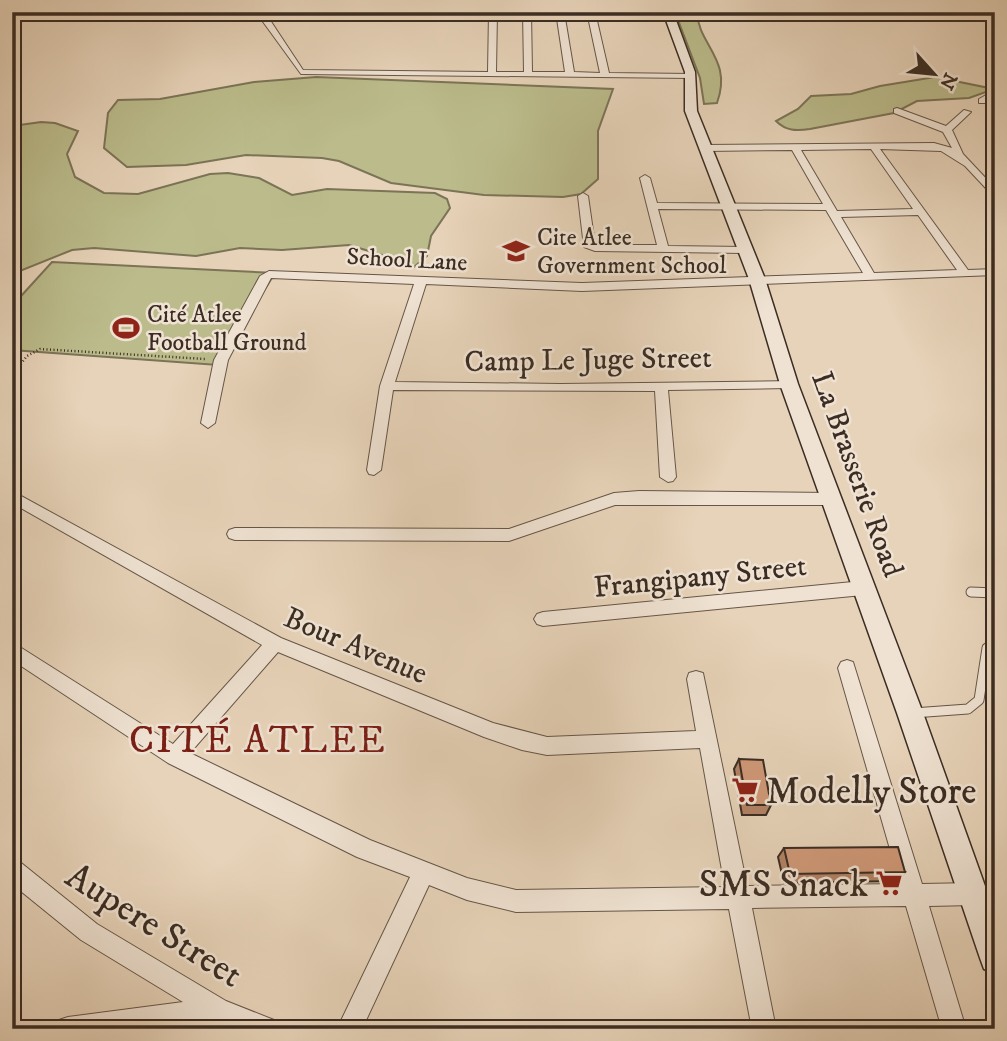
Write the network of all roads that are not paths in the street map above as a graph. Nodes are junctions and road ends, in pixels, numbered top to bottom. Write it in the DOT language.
graph roads {
  1 [pos="492,12"];
  2 [pos="527,12"];
  3 [pos="560,12"];
  4 [pos="591,12"];
  5 [pos="668,12"];
  6 [pos="265,19"];
  7 [pos="492,74"];
  8 [pos="528,74"];
  9 [pos="570,75"];
  10 [pos="605,75"];
  11 [pos="691,76"];
  12 [pos="995,92"];
  13 [pos="982,102"];
  14 [pos="897,111"];
  15 [pos="967,112"];
  16 [pos="947,130"];
  17 [pos="873,146"];
  18 [pos="795,147"];
  19 [pos="705,148"];
  20 [pos="959,153"];
  21 [pos="645,178"];
  22 [pos="995,195"];
  23 [pos="583,196"];
  24 [pos="654,206"];
  25 [pos="726,206"];
  26 [pos="832,211"];
  27 [pos="922,212"];
  28 [pos="663,248"];
  29 [pos="745,250"];
  30 [pos="964,272"];
  31 [pos="995,272"];
  32 [pos="870,276"];
  33 [pos="757,279"];
  34 [pos="421,280"];
  35 [pos="789,384"];
  36 [pos="661,385"];
  37 [pos="387,386"];
  38 [pos="208,424"];
  39 [pos="374,470"];
  40 [pos="668,477"];
  41 [pos="12,496"];
  42 [pos="831,499"];
  43 [pos="235,534"];
  44 [pos="863,588"];
  45 [pos="971,592"];
  46 [pos="995,593"];
  47 [pos="543,619"];
  48 [pos="275,643"];
  49 [pos="995,643"];
  50 [pos="12,650"];
  51 [pos="847,668"];
  52 [pos="696,679"];
  53 [pos="910,713"];
  54 [pos="708,739"];
  55 [pos="175,756"];
  56 [pos="12,870"];
  57 [pos="424,871"];
  58 [pos="912,894"];
  59 [pos="974,894"];
  60 [pos="739,898"];
  61 [pos="995,958"];
  62 [pos="218,1009"];
  63 [pos="68,1029"];
  64 [pos="265,1029"];
  65 [pos="349,1029"];
  66 [pos="764,1029"];
  67 [pos="954,1029"];
  1 -- 7 [label="street"];
  2 -- 8 [label="street"];
  3 -- 9 [label="street"];
  4 -- 10 [label="street"];
  5 -- 11 [label="main road, La Brasserie Road"];
  6 -- 7 [label="street"];
  7 -- 8 [label="street"];
  8 -- 9 [label="street"];
  9 -- 10 [label="street"];
  10 -- 11 [label="street"];
  11 -- 19 [label="main road, La Brasserie Road"];
  12 -- 13 [label="street"];
  14 -- 16 [label="street"];
  15 -- 16 [label="street"];
  16 -- 20 [label="street"];
  17 -- 18 [label="street"];
  17 -- 20 [label="street"];
  17 -- 27 [label="street"];
  18 -- 19 [label="street"];
  18 -- 26 [label="street"];
  19 -- 25 [label="main road, La Brasserie Road"];
  20 -- 22 [label="street"];
  21 -- 24 [label="street"];
  23 -- 28 [label="street"];
  24 -- 25 [label="street"];
  24 -- 28 [label="street"];
  25 -- 26 [label="street"];
  25 -- 29 [label="main road, La Brasserie Road"];
  26 -- 27 [label="street"];
  26 -- 32 [label="street"];
  27 -- 30 [label="street"];
  28 -- 29 [label="street"];
  29 -- 33 [label="main road, La Brasserie Road"];
  30 -- 31 [label="street, School Lane"];
  30 -- 32 [label="street, School Lane"];
  32 -- 33 [label="street, School Lane"];
  33 -- 34 [label="street, School Lane"];
  33 -- 35 [label="main road, La Brasserie Road"];
  34 -- 37 [label="street"];
  34 -- 38 [label="street, School Lane"];
  35 -- 36 [label="street, Camp Le Juge Street"];
  35 -- 42 [label="main road, La Brasserie Road"];
  36 -- 37 [label="street, Camp Le Juge Street"];
  36 -- 40 [label="street"];
  37 -- 39 [label="street"];
  41 -- 48 [label="street, Bour Avenue"];
  42 -- 43 [label="street"];
  42 -- 44 [label="main road, La Brasserie Road"];
  44 -- 47 [label="street, Frangipany Street"];
  44 -- 53 [label="main road, La Brasserie Road"];
  45 -- 46 [label="lane"];
  48 -- 54 [label="street, Bour Avenue"];
  48 -- 55 [label="street"];
  49 -- 53 [label="lane"];
  50 -- 55 [label="street"];
  51 -- 58 [label="street"];
  52 -- 54 [label="street"];
  53 -- 59 [label="main road, La Brasserie Road"];
  54 -- 60 [label="street"];
  55 -- 57 [label="street"];
  56 -- 62 [label="street, Aupere Street"];
  57 -- 60 [label="street"];
  57 -- 65 [label="street"];
  58 -- 59 [label="street"];
  58 -- 60 [label="street"];
  58 -- 67 [label="street"];
  59 -- 61 [label="main road, La Brasserie Road"];
  60 -- 66 [label="street"];
  62 -- 63 [label="street"];
  62 -- 64 [label="street, Aupere Street"];
}
